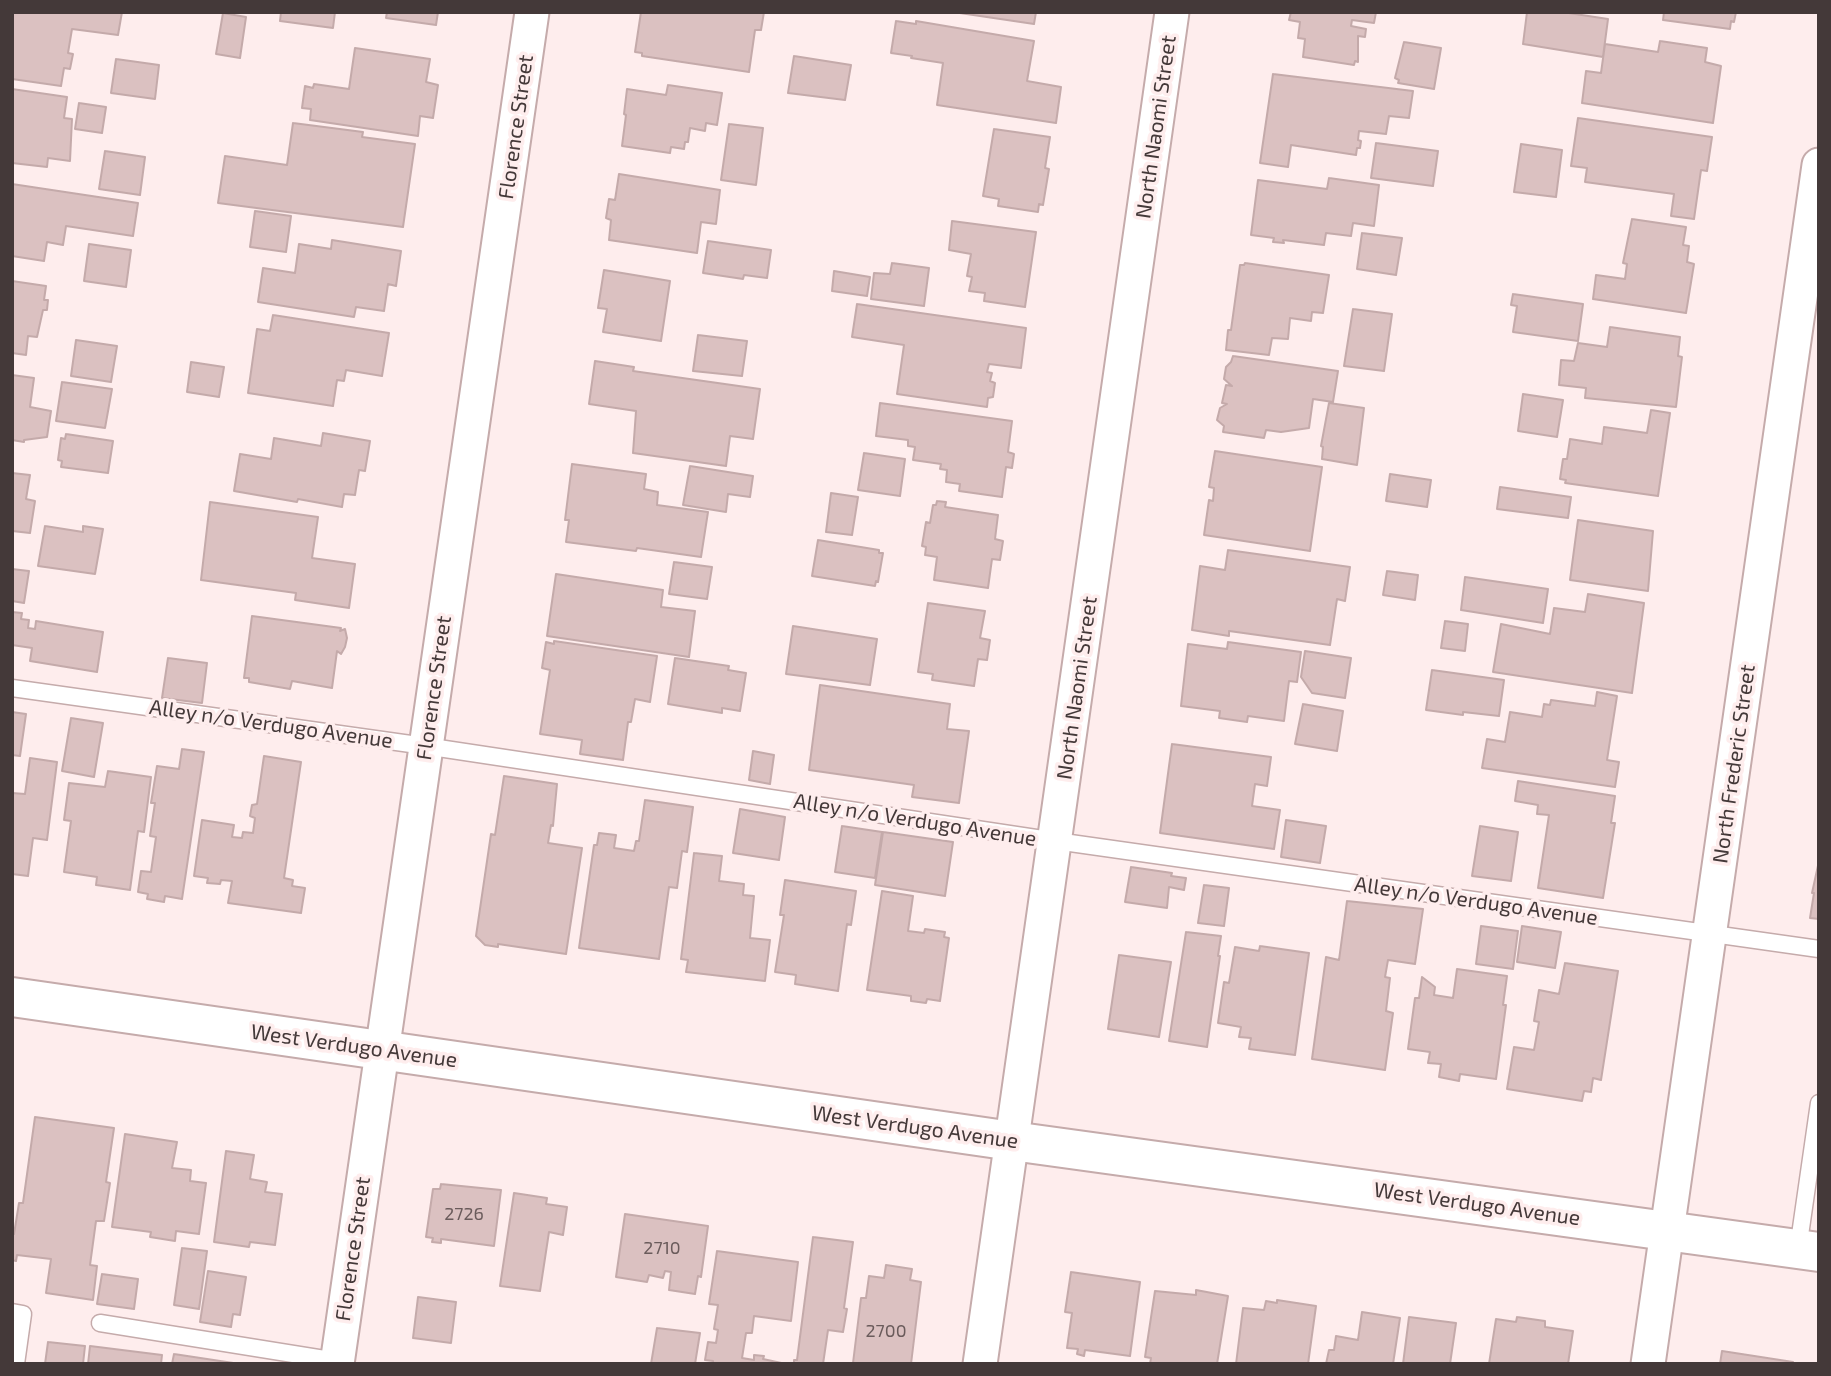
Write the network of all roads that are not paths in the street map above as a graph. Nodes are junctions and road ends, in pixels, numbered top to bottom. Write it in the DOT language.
graph roads {
  1 [pos="532,12"];
  2 [pos="1172,12"];
  3 [pos="1819,165"];
  4 [pos="12,688"];
  5 [pos="425,746"];
  6 [pos="1056,841"];
  7 [pos="1710,935"];
  8 [pos="1819,949"];
  9 [pos="12,997"];
  10 [pos="382,1051"];
  11 [pos="1819,1103"];
  12 [pos="1012,1141"];
  13 [pos="1816,1147"];
  14 [pos="1668,1231"];
  15 [pos="1808,1250"];
  16 [pos="12,1312"];
  17 [pos="100,1323"];
  18 [pos="337,1362"];
  19 [pos="16,1364"];
  20 [pos="980,1364"];
  21 [pos="1648,1364"];
  1 -- 5 [label="street, Florence Street"];
  2 -- 6 [label="street, North Naomi Street"];
  3 -- 7 [label="street, North Frederic Street"];
  4 -- 5 [label="lane, Alley n/o Verdugo Avenue"];
  5 -- 6 [label="lane, Alley n/o Verdugo Avenue"];
  5 -- 10 [label="street, Florence Street"];
  6 -- 7 [label="lane, Alley n/o Verdugo Avenue"];
  6 -- 12 [label="street, North Naomi Street"];
  7 -- 8 [label="lane, Alley n/o Verdugo Avenue"];
  7 -- 14 [label="street, North Frederic Street"];
  9 -- 10 [label="main road, West Verdugo Avenue"];
  10 -- 12 [label="main road, West Verdugo Avenue"];
  10 -- 18 [label="street, Florence Street"];
  11 -- 13 [label="lane"];
  12 -- 14 [label="main road, West Verdugo Avenue"];
  12 -- 20 [label="street, North Naomi Street"];
  13 -- 15 [label="lane"];
  14 -- 15 [label="main road, West Verdugo Avenue"];
  14 -- 21 [label="street, North Frederic Street"];
  16 -- 19 [label="lane"];
  17 -- 18 [label="lane"];
}
